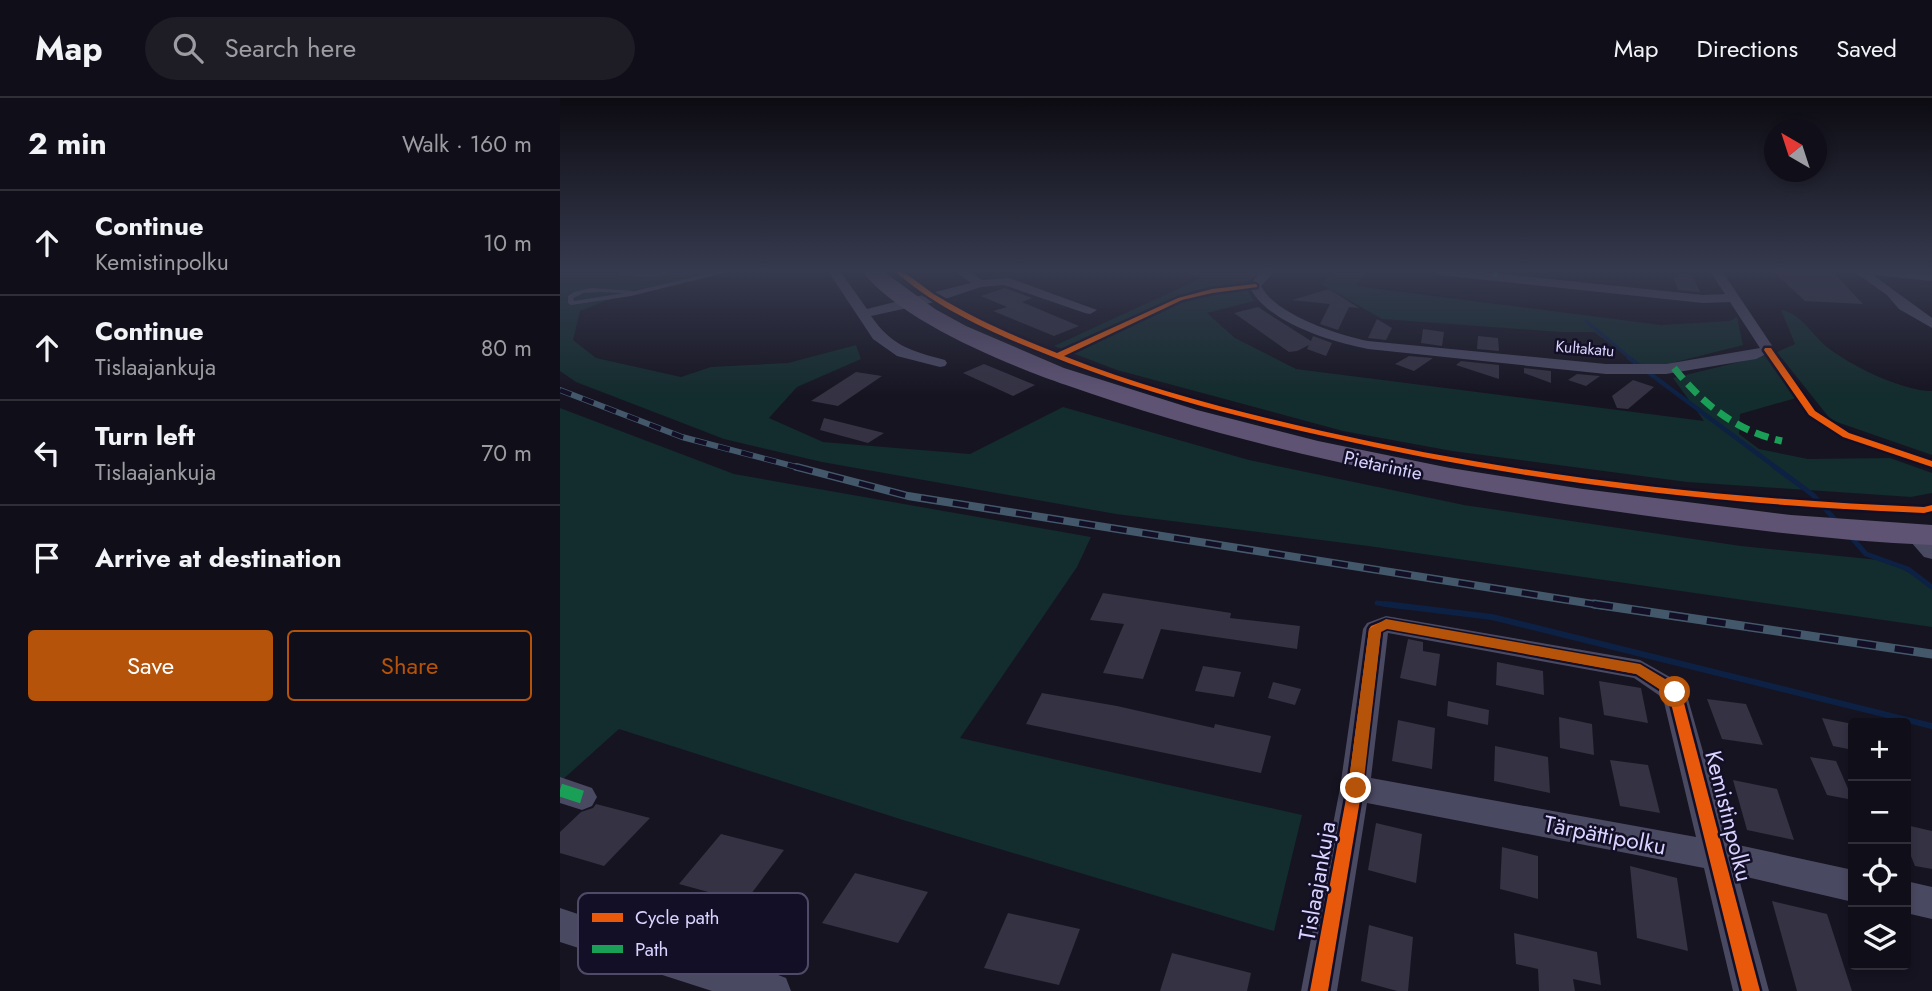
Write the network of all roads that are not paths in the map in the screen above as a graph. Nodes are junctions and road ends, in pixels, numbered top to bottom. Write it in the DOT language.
graph roads {
  1 [pos="870,313"];
  2 [pos="926,313"];
  3 [pos="1284,313"];
  4 [pos="1742,313"];
  5 [pos="1914,313"];
  6 [pos="864,314"];
  7 [pos="1932,324"];
  8 [pos="940,363"];
  9 [pos="1926,540"];
  10 [pos="1640,670"];
  11 [pos="1356,788"];
  12 [pos="1719,856"];
  13 [pos="1848,885"];
  14 [pos="1911,899"];
  15 [pos="1932,903"];
  16 [pos="560,925"];
  17 [pos="578,931"];
  18 [pos="715,974"];
  19 [pos="773,991"];
  20 [pos="1319,991"];
  21 [pos="1751,991"];
  1 -- 6 [label="street"];
  2 -- 9 [label="main road, Pietarintie"];
  3 -- 4 [label="street, Kultakatu"];
  5 -- 7 [label="street"];
  6 -- 8 [label="street"];
  10 -- 11 [label="street, Tislaajankuja"];
  10 -- 12 [label="street, Kemistinpolku"];
  11 -- 12 [label="street, Tärpättipolku"];
  11 -- 20 [label="street, Tislaajankuja"];
  12 -- 13 [label="street, Tärpättipolku"];
  12 -- 21 [label="street, Kemistinpolku"];
  14 -- 15 [label="street"];
  16 -- 17 [label="street"];
  18 -- 19 [label="street"];
}
